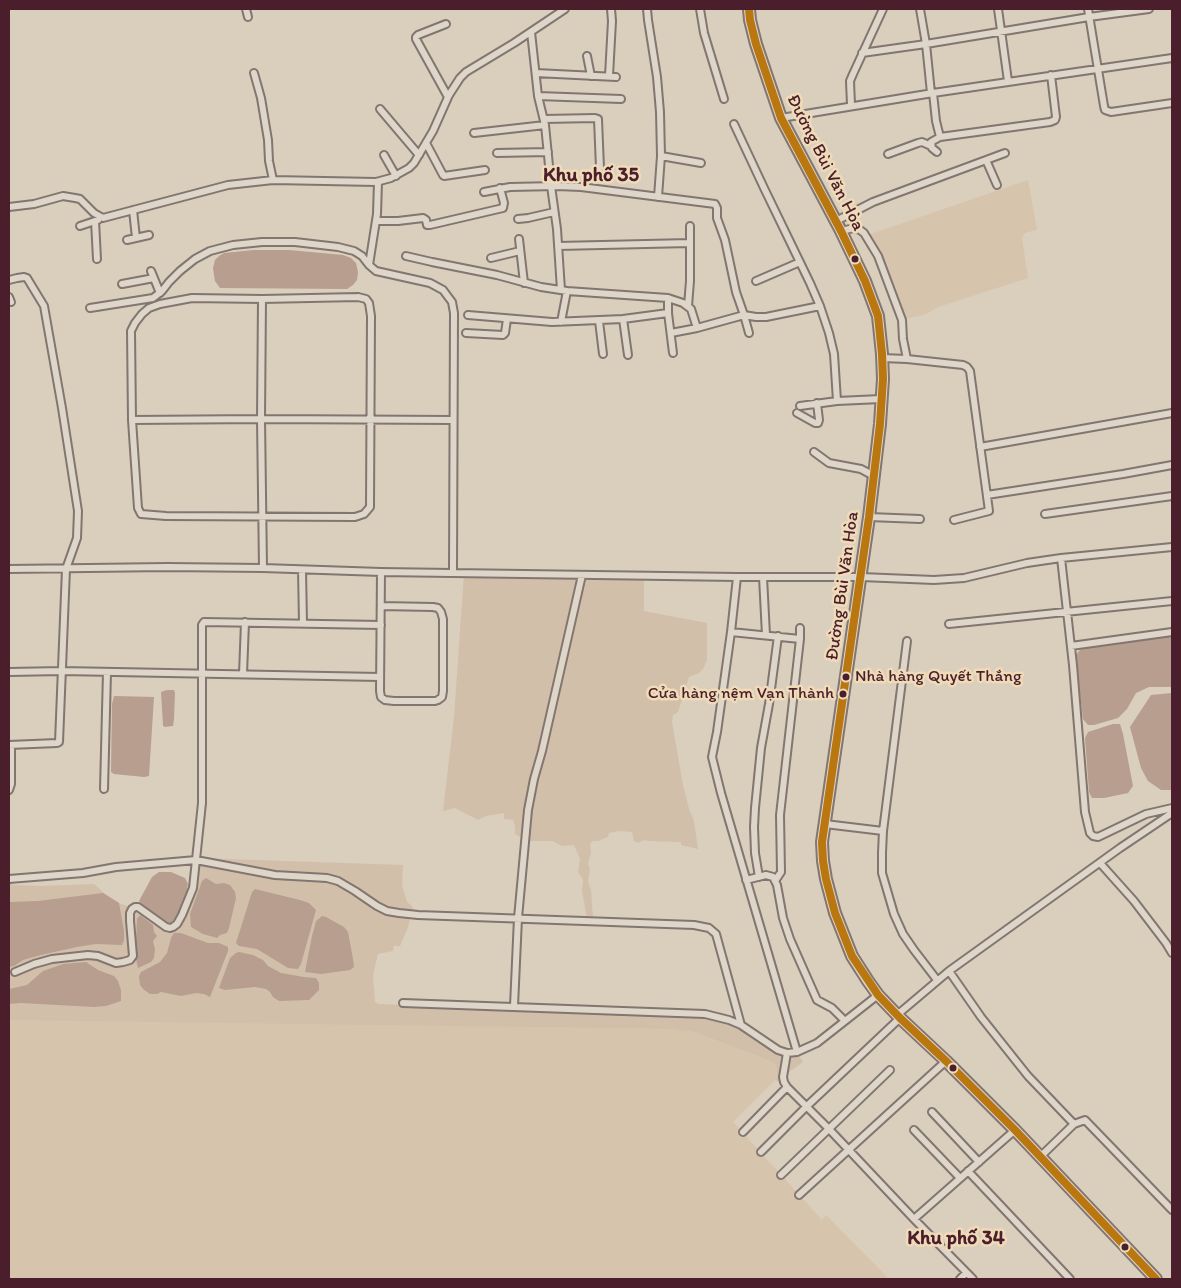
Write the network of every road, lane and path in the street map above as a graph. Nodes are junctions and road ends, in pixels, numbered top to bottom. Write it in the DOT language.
graph roads {
  1 [pos="246,9"];
  2 [pos="565,9"];
  3 [pos="611,9"];
  4 [pos="647,9"];
  5 [pos="700,9"];
  6 [pos="749,9"];
  7 [pos="883,9"];
  8 [pos="920,9"];
  9 [pos="998,9"];
  10 [pos="1088,9"];
  11 [pos="1149,9"];
  12 [pos="248,17"];
  13 [pos="1089,17"];
  14 [pos="446,24"];
  15 [pos="1001,31"];
  16 [pos="531,32"];
  17 [pos="926,44"];
  18 [pos="862,53"];
  19 [pos="587,56"];
  20 [pos="1172,58"];
  21 [pos="1098,68"];
  22 [pos="254,73"];
  23 [pos="536,73"];
  24 [pos="1050,75"];
  25 [pos="591,76"];
  26 [pos="1008,81"];
  27 [pos="932,93"];
  28 [pos="538,96"];
  29 [pos="448,97"];
  30 [pos="724,98"];
  31 [pos="621,99"];
  32 [pos="1172,103"];
  33 [pos="851,106"];
  34 [pos="380,109"];
  35 [pos="781,118"];
  36 [pos="545,122"];
  37 [pos="734,124"];
  38 [pos="474,133"];
  39 [pos="940,137"];
  40 [pos="426,143"];
  41 [pos="931,146"];
  42 [pos="548,152"];
  43 [pos="937,152"];
  44 [pos="497,153"];
  45 [pos="1005,153"];
  46 [pos="888,154"];
  47 [pos="384,155"];
  48 [pos="419,155"];
  49 [pos="661,156"];
  50 [pos="986,160"];
  51 [pos="701,163"];
  52 [pos="600,168"];
  53 [pos="485,170"];
  54 [pos="396,176"];
  55 [pos="273,180"];
  56 [pos="378,182"];
  57 [pos="997,185"];
  58 [pos="551,186"];
  59 [pos="500,188"];
  60 [pos="484,192"];
  61 [pos="658,197"];
  62 [pos="9,207"];
  63 [pos="133,210"];
  64 [pos="554,212"];
  65 [pos="103,218"];
  66 [pos="518,219"];
  67 [pos="95,221"];
  68 [pos="376,221"];
  69 [pos="836,221"];
  70 [pos="80,226"];
  71 [pos="690,226"];
  72 [pos="841,231"];
  73 [pos="149,235"];
  74 [pos="136,238"];
  75 [pos="519,239"];
  76 [pos="127,240"];
  77 [pos="690,243"];
  78 [pos="558,246"];
  79 [pos="520,251"];
  80 [pos="406,256"];
  81 [pos="491,258"];
  82 [pos="97,259"];
  83 [pos="800,262"];
  84 [pos="369,266"];
  85 [pos="9,280"];
  86 [pos="756,281"];
  87 [pos="524,282"];
  88 [pos="122,284"];
  89 [pos="564,290"];
  90 [pos="160,293"];
  91 [pos="668,298"];
  92 [pos="262,299"];
  93 [pos="688,306"];
  94 [pos="820,306"];
  95 [pos="90,308"];
  96 [pos="668,313"];
  97 [pos="468,315"];
  98 [pos="744,315"];
  99 [pos="507,319"];
  100 [pos="622,319"];
  101 [pos="598,321"];
  102 [pos="561,322"];
  103 [pos="697,328"];
  104 [pos="466,333"];
  105 [pos="671,333"];
  106 [pos="749,333"];
  107 [pos="674,353"];
  108 [pos="603,354"];
  109 [pos="628,356"];
  110 [pos="882,358"];
  111 [pos="907,359"];
  112 [pos="882,399"];
  113 [pos="837,400"];
  114 [pos="818,403"];
  115 [pos="800,406"];
  116 [pos="1172,412"];
  117 [pos="797,413"];
  118 [pos="261,419"];
  119 [pos="132,420"];
  120 [pos="370,420"];
  121 [pos="453,420"];
  122 [pos="980,447"];
  123 [pos="814,452"];
  124 [pos="1172,465"];
  125 [pos="874,476"];
  126 [pos="987,494"];
  127 [pos="1172,496"];
  128 [pos="1045,514"];
  129 [pos="262,517"];
  130 [pos="869,518"];
  131 [pos="920,519"];
  132 [pos="954,520"];
  133 [pos="1172,547"];
  134 [pos="1061,558"];
  135 [pos="263,568"];
  136 [pos="9,569"];
  137 [pos="66,569"];
  138 [pos="302,570"];
  139 [pos="381,572"];
  140 [pos="453,572"];
  141 [pos="582,575"];
  142 [pos="737,577"];
  143 [pos="763,577"];
  144 [pos="862,577"];
  145 [pos="1172,601"];
  146 [pos="381,606"];
  147 [pos="1067,612"];
  148 [pos="245,622"];
  149 [pos="303,623"];
  150 [pos="949,624"];
  151 [pos="381,625"];
  152 [pos="800,628"];
  153 [pos="731,632"];
  154 [pos="1172,632"];
  155 [pos="766,635"];
  156 [pos="778,636"];
  157 [pos="800,639"];
  158 [pos="907,641"];
  159 [pos="1070,646"];
  160 [pos="62,671"];
  161 [pos="9,672"];
  162 [pos="107,672"];
  163 [pos="202,674"];
  164 [pos="243,674"];
  165 [pos="380,677"];
  166 [pos="10,745"];
  167 [pos="104,788"];
  168 [pos="9,790"];
  169 [pos="1172,808"];
  170 [pos="1172,813"];
  171 [pos="825,824"];
  172 [pos="883,831"];
  173 [pos="196,860"];
  174 [pos="1100,863"];
  175 [pos="759,877"];
  176 [pos="9,879"];
  177 [pos="746,880"];
  178 [pos="775,881"];
  179 [pos="518,918"];
  180 [pos="1172,952"];
  181 [pos="15,972"];
  182 [pos="949,972"];
  183 [pos="937,980"];
  184 [pos="878,995"];
  185 [pos="403,1003"];
  186 [pos="514,1006"];
  187 [pos="898,1016"];
  188 [pos="845,1021"];
  189 [pos="741,1025"];
  190 [pos="797,1052"];
  191 [pos="787,1053"];
  192 [pos="946,1061"];
  193 [pos="890,1070"];
  194 [pos="787,1087"];
  195 [pos="807,1106"];
  196 [pos="932,1112"];
  197 [pos="1074,1124"];
  198 [pos="829,1129"];
  199 [pos="914,1130"];
  200 [pos="1015,1130"];
  201 [pos="743,1132"];
  202 [pos="849,1150"];
  203 [pos="761,1152"];
  204 [pos="1040,1157"];
  205 [pos="979,1162"];
  206 [pos="968,1171"];
  207 [pos="782,1175"];
  208 [pos="960,1178"];
  209 [pos="799,1195"];
  210 [pos="1172,1210"];
  211 [pos="914,1219"];
  212 [pos="966,1273"];
  213 [pos="960,1279"];
  214 [pos="973,1279"];
  215 [pos="1070,1279"];
  216 [pos="1156,1279"];
  1 -- 12 [label="street"];
  2 -- 16 [label="street"];
  3 -- 25 [label="street"];
  4 -- 49 [label="street"];
  5 -- 30 [label="street"];
  6 -- 35 [label="main road, Đường Bùi Văn Hòa"];
  7 -- 18 [label="street"];
  8 -- 17 [label="street"];
  9 -- 15 [label="street"];
  10 -- 13 [label="street"];
  11 -- 13 [label="street"];
  13 -- 15 [label="street"];
  13 -- 21 [label="street"];
  14 -- 29 [label="street"];
  15 -- 17 [label="street"];
  15 -- 26 [label="street"];
  16 -- 23 [label="street"];
  16 -- 29 [label="street"];
  17 -- 18 [label="street"];
  17 -- 27 [label="street"];
  18 -- 33 [label="street"];
  19 -- 25 [label="street"];
  20 -- 21 [label="street"];
  21 -- 24 [label="street"];
  21 -- 32 [label="street"];
  22 -- 55 [label="street"];
  23 -- 25 [label="street"];
  23 -- 28 [label="street"];
  24 -- 26 [label="street"];
  24 -- 39 [label="street"];
  26 -- 27 [label="street"];
  27 -- 33 [label="street"];
  27 -- 39 [label="street"];
  28 -- 31 [label="street"];
  28 -- 36 [label="street"];
  29 -- 40 [label="street"];
  33 -- 35 [label="street"];
  34 -- 48 [label="street"];
  35 -- 69 [label="main road, Đường Bùi Văn Hòa"];
  36 -- 38 [label="street"];
  36 -- 42 [label="street"];
  36 -- 52 [label="street"];
  37 -- 83 [label="street"];
  39 -- 41 [label="street"];
  40 -- 48 [label="street"];
  40 -- 53 [label="street"];
  41 -- 43 [label="street"];
  41 -- 46 [label="street"];
  42 -- 44 [label="street"];
  42 -- 58 [label="street"];
  45 -- 50 [label="street"];
  47 -- 54 [label="street"];
  48 -- 54 [label="street"];
  49 -- 51 [label="street"];
  49 -- 61 [label="street"];
  50 -- 57 [label="street"];
  50 -- 69 [label="street"];
  54 -- 56 [label="street"];
  55 -- 56 [label="street"];
  55 -- 63 [label="street"];
  56 -- 68 [label="street"];
  58 -- 59 [label="street"];
  58 -- 61 [label="street"];
  58 -- 64 [label="street"];
  59 -- 60 [label="street"];
  59 -- 68 [label="street"];
  61 -- 98 [label="street"];
  62 -- 65 [label="street"];
  63 -- 65 [label="street"];
  63 -- 74 [label="street"];
  64 -- 66 [label="street"];
  64 -- 78 [label="street"];
  65 -- 67 [label="street"];
  67 -- 70 [label="street"];
  67 -- 82 [label="street"];
  68 -- 84 [label="street"];
  69 -- 72 [label="main road, Đường Bùi Văn Hòa"];
  71 -- 77 [label="street"];
  72 -- 110 [label="main road, Đường Bùi Văn Hòa"];
  72 -- 111 [label="street"];
  73 -- 74 [label="street"];
  74 -- 76 [label="street"];
  75 -- 79 [label="street"];
  77 -- 78 [label="street"];
  77 -- 93 [label="street"];
  78 -- 89 [label="street"];
  79 -- 81 [label="street"];
  79 -- 87 [label="street"];
  80 -- 87 [label="street"];
  83 -- 86 [label="street"];
  83 -- 94 [label="street"];
  84 -- 90 [label="street"];
  84 -- 121 [label="street"];
  85 -- 137 [label="street"];
  87 -- 89 [label="street"];
  88 -- 90 [label="street"];
  89 -- 91 [label="street"];
  89 -- 102 [label="street"];
  90 -- 95 [label="street"];
  91 -- 93 [label="street"];
  91 -- 96 [label="street"];
  92 -- 118 [label="street"];
  92 -- 119 [label="street"];
  92 -- 120 [label="street"];
  93 -- 103 [label="street"];
  94 -- 98 [label="street"];
  94 -- 113 [label="street"];
  96 -- 100 [label="street"];
  96 -- 105 [label="street"];
  97 -- 99 [label="street"];
  98 -- 103 [label="street"];
  98 -- 106 [label="street"];
  99 -- 102 [label="street"];
  99 -- 104 [label="street"];
  100 -- 101 [label="street"];
  100 -- 109 [label="street"];
  101 -- 102 [label="street"];
  101 -- 108 [label="street"];
  103 -- 105 [label="street"];
  105 -- 107 [label="street"];
  110 -- 111 [label="street"];
  110 -- 112 [label="main road, Đường Bùi Văn Hòa"];
  111 -- 122 [label="street"];
  112 -- 113 [label="street"];
  112 -- 125 [label="main road, Đường Bùi Văn Hòa"];
  113 -- 114 [label="street"];
  114 -- 115 [label="street"];
  114 -- 117 [label="street"];
  116 -- 122 [label="street"];
  118 -- 119 [label="street"];
  118 -- 120 [label="street"];
  118 -- 129 [label="street"];
  119 -- 129 [label="street"];
  120 -- 121 [label="street"];
  120 -- 129 [label="street"];
  121 -- 140 [label="street"];
  122 -- 126 [label="street"];
  123 -- 125 [label="street"];
  124 -- 126 [label="street"];
  125 -- 130 [label="main road, Đường Bùi Văn Hòa"];
  126 -- 132 [label="street"];
  127 -- 128 [label="street"];
  129 -- 135 [label="street"];
  130 -- 131 [label="street"];
  130 -- 144 [label="main road, Đường Bùi Văn Hòa"];
  133 -- 134 [label="street"];
  134 -- 144 [label="street"];
  134 -- 147 [label="street"];
  135 -- 137 [label="street"];
  135 -- 138 [label="street"];
  136 -- 137 [label="street"];
  137 -- 160 [label="street"];
  138 -- 139 [label="street"];
  138 -- 149 [label="street"];
  139 -- 140 [label="street"];
  139 -- 146 [label="street"];
  140 -- 141 [label="street"];
  141 -- 142 [label="street"];
  141 -- 179 [label="street"];
  142 -- 143 [label="street"];
  142 -- 153 [label="street"];
  143 -- 144 [label="street"];
  143 -- 155 [label="street"];
  144 -- 171 [label="main road, Đường Bùi Văn Hòa"];
  145 -- 147 [label="street"];
  146 -- 151 [label="street"];
  146 -- 165 [label="street"];
  147 -- 150 [label="street"];
  147 -- 159 [label="street"];
  148 -- 149 [label="street"];
  148 -- 163 [label="street"];
  148 -- 164 [label="street"];
  149 -- 151 [label="street"];
  151 -- 165 [label="street"];
  152 -- 157 [label="street"];
  153 -- 155 [label="street"];
  153 -- 177 [label="street"];
  154 -- 159 [label="street"];
  155 -- 156 [label="street"];
  156 -- 157 [label="street"];
  156 -- 175 [label="street"];
  157 -- 178 [label="street"];
  158 -- 172 [label="street"];
  159 -- 169 [label="street"];
  160 -- 161 [label="street"];
  160 -- 162 [label="street"];
  160 -- 166 [label="street"];
  162 -- 163 [label="street"];
  162 -- 167 [label="street"];
  163 -- 164 [label="street"];
  163 -- 173 [label="street"];
  164 -- 165 [label="street"];
  166 -- 168 [label="street"];
  170 -- 174 [label="street"];
  171 -- 172 [label="street"];
  171 -- 184 [label="main road, Đường Bùi Văn Hòa"];
  172 -- 183 [label="street"];
  173 -- 176 [label="street"];
  173 -- 179 [label="street"];
  173 -- 181 [label="street"];
  174 -- 180 [label="street"];
  174 -- 182 [label="street"];
  175 -- 177 [label="street"];
  175 -- 178 [label="street"];
  177 -- 190 [label="street"];
  178 -- 188 [label="street"];
  179 -- 186 [label="street"];
  179 -- 189 [label="street"];
  182 -- 183 [label="street"];
  182 -- 197 [label="street"];
  183 -- 187 [label="street"];
  184 -- 187 [label="main road, Đường Bùi Văn Hòa"];
  184 -- 188 [label="street"];
  185 -- 186 [label="street"];
  186 -- 189 [label="street"];
  187 -- 192 [label="main road, Đường Bùi Văn Hòa"];
  187 -- 195 [label="street"];
  188 -- 190 [label="street"];
  189 -- 191 [label="street"];
  190 -- 191 [label="street"];
  191 -- 194 [label="street"];
  192 -- 200 [label="main road, Đường Bùi Văn Hòa"];
  192 -- 202 [label="street"];
  193 -- 198 [label="street"];
  194 -- 195 [label="street"];
  194 -- 201 [label="street"];
  195 -- 198 [label="street"];
  195 -- 203 [label="street"];
  196 -- 205 [label="street"];
  197 -- 204 [label="street"];
  197 -- 210 [label="street"];
  198 -- 202 [label="street"];
  198 -- 207 [label="street"];
  199 -- 208 [label="street"];
  200 -- 204 [label="main road, Đường Bùi Văn Hòa"];
  200 -- 205 [label="street"];
  202 -- 209 [label="street"];
  202 -- 211 [label="street"];
  204 -- 216 [label="main road, Đường Bùi Văn Hòa"];
  205 -- 206 [label="street"];
  206 -- 208 [label="street"];
  206 -- 215 [label="street"];
  208 -- 211 [label="street"];
  211 -- 212 [label="street"];
  212 -- 213 [label="street"];
  212 -- 214 [label="street"];
}
